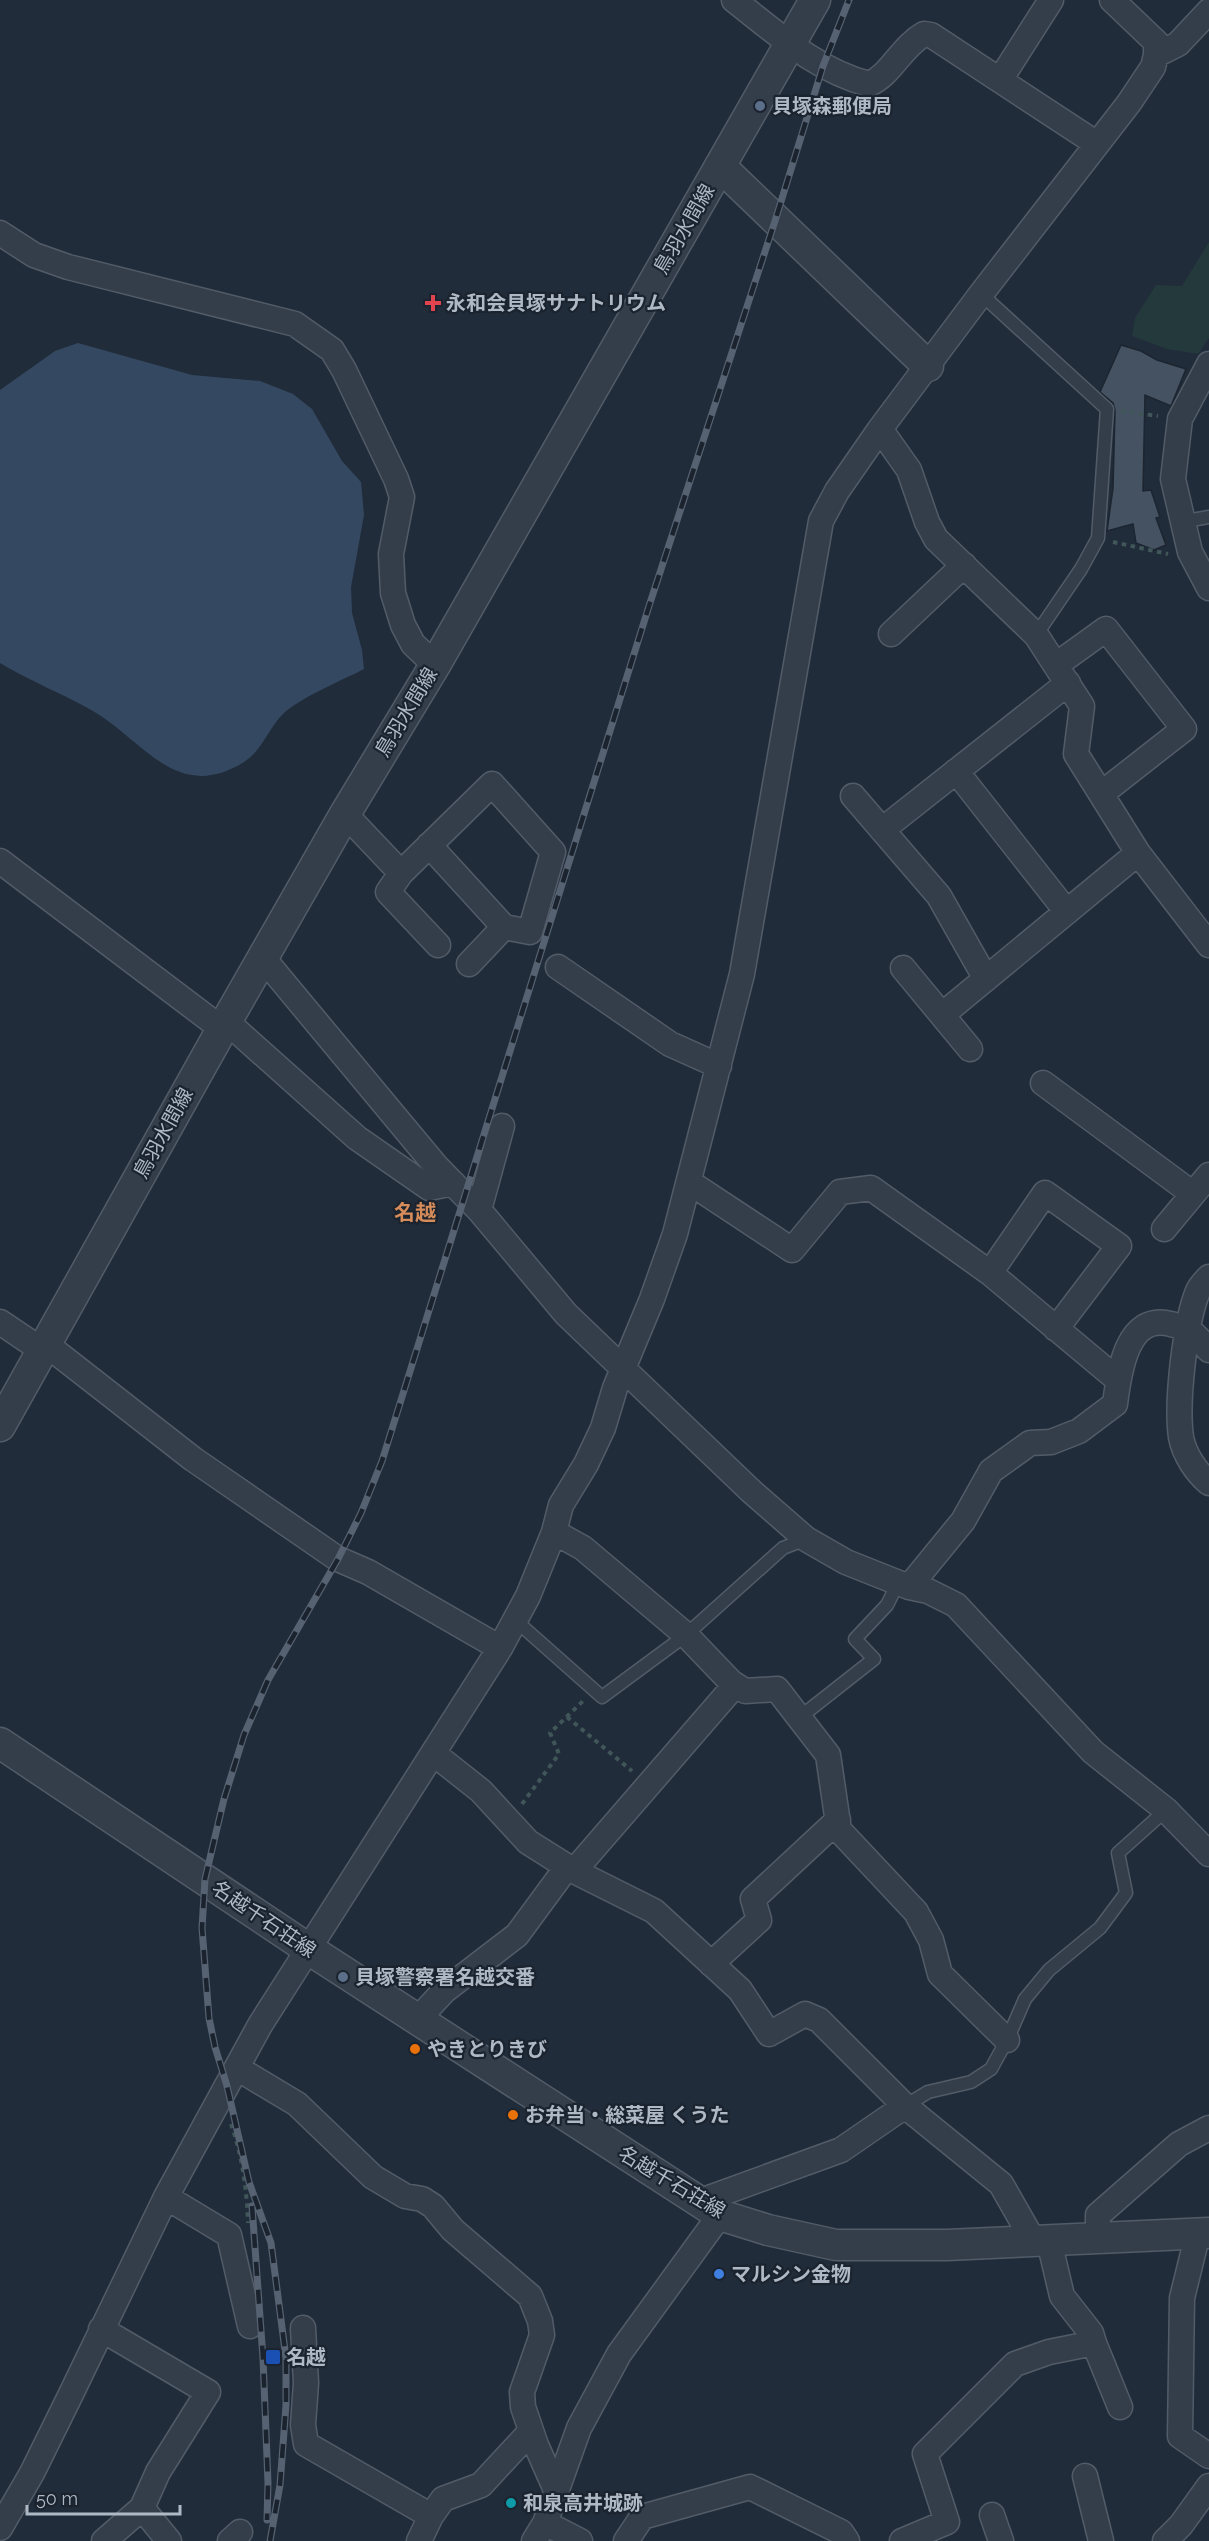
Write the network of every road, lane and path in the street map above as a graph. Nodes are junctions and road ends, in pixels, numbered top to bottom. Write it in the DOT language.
graph roads {
  1 [pos="734,0"];
  2 [pos="815,0"];
  3 [pos="1051,0"];
  4 [pos="1112,0"];
  5 [pos="1209,11"];
  6 [pos="790,44"];
  7 [pos="1156,56"];
  8 [pos="1000,80"];
  9 [pos="1097,144"];
  10 [pos="720,166"];
  11 [pos="0,233"];
  12 [pos="981,294"];
  13 [pos="1209,364"];
  14 [pos="928,366"];
  15 [pos="1107,409"];
  16 [pos="1180,419"];
  17 [pos="880,429"];
  18 [pos="1209,517"];
  19 [pos="1181,522"];
  20 [pos="1098,538"];
  21 [pos="1179,556"];
  22 [pos="964,565"];
  23 [pos="1209,588"];
  24 [pos="891,634"];
  25 [pos="1036,635"];
  26 [pos="435,664"];
  27 [pos="1062,674"];
  28 [pos="956,771"];
  29 [pos="1101,794"];
  30 [pos="854,796"];
  31 [pos="345,814"];
  32 [pos="882,830"];
  33 [pos="429,845"];
  34 [pos="1138,852"];
  35 [pos="0,861"];
  36 [pos="401,873"];
  37 [pos="1067,912"];
  38 [pos="504,927"];
  39 [pos="438,945"];
  40 [pos="1209,945"];
  41 [pos="263,958"];
  42 [pos="469,964"];
  43 [pos="558,966"];
  44 [pos="903,968"];
  45 [pos="986,979"];
  46 [pos="942,1015"];
  47 [pos="224,1025"];
  48 [pos="970,1049"];
  49 [pos="719,1066"];
  50 [pos="1043,1083"];
  51 [pos="502,1126"];
  52 [pos="1209,1175"];
  53 [pos="453,1182"];
  54 [pos="689,1182"];
  55 [pos="1193,1194"];
  56 [pos="479,1210"];
  57 [pos="1164,1229"];
  58 [pos="990,1273"];
  59 [pos="1209,1277"];
  60 [pos="0,1322"];
  61 [pos="1187,1328"];
  62 [pos="1056,1329"];
  63 [pos="45,1348"];
  64 [pos="1209,1350"];
  65 [pos="624,1367"];
  66 [pos="1118,1380"];
  67 [pos="0,1426"];
  68 [pos="1209,1483"];
  69 [pos="554,1533"];
  70 [pos="806,1539"];
  71 [pos="903,1585"];
  72 [pos="515,1620"];
  73 [pos="686,1635"];
  74 [pos="500,1648"];
  75 [pos="735,1685"];
  76 [pos="594,1690"];
  77 [pos="567,1717"];
  78 [pos="799,1718"];
  79 [pos="0,1743"];
  80 [pos="433,1753"];
  81 [pos="648,1785"];
  82 [pos="1166,1810"];
  83 [pos="838,1820"];
  84 [pos="509,1822"];
  85 [pos="1209,1854"];
  86 [pos="570,1869"];
  87 [pos="307,1948"];
  88 [pos="711,1964"];
  89 [pos="418,2019"];
  90 [pos="1007,2040"];
  91 [pos="237,2068"];
  92 [pos="905,2106"];
  93 [pos="213,2113"];
  94 [pos="1209,2128"];
  95 [pos="166,2197"];
  96 [pos="709,2209"];
  97 [pos="248,2226"];
  98 [pos="1203,2233"];
  99 [pos="1098,2238"];
  100 [pos="1041,2241"];
  101 [pos="250,2326"];
  102 [pos="303,2328"];
  103 [pos="101,2329"];
  104 [pos="1094,2343"];
  105 [pos="1120,2407"];
  106 [pos="531,2431"];
  107 [pos="1209,2456"];
  108 [pos="1085,2476"];
  109 [pos="1209,2486"];
  110 [pos="556,2490"];
  111 [pos="142,2508"];
  112 [pos="992,2515"];
  113 [pos="431,2516"];
  114 [pos="0,2528"];
  115 [pos="540,2532"];
  116 [pos="104,2541"];
  117 [pos="169,2541"];
  118 [pos="419,2541"];
  119 [pos="580,2541"];
  120 [pos="627,2541"];
  121 [pos="847,2541"];
  122 [pos="902,2541"];
  123 [pos="1001,2541"];
  124 [pos="1101,2541"];
  125 [pos="1165,2541"];
  1 -- 6 [label="street"];
  2 -- 6 [label="street, 鳥羽水間線"];
  3 -- 8 [label="street"];
  4 -- 7 [label="street"];
  5 -- 7 [label="street"];
  6 -- 8 [label="street"];
  6 -- 10 [label="street, 鳥羽水間線"];
  7 -- 9 [label="street"];
  8 -- 9 [label="street"];
  9 -- 12 [label="street"];
  10 -- 14 [label="street"];
  10 -- 26 [label="street, 鳥羽水間線"];
  11 -- 26 [label="street"];
  12 -- 14 [label="street"];
  12 -- 15 [label="lane"];
  13 -- 16 [label="street"];
  14 -- 17 [label="street"];
  15 -- 16 [label="path"];
  15 -- 20 [label="lane"];
  16 -- 19 [label="street"];
  17 -- 22 [label="street"];
  17 -- 49 [label="street"];
  18 -- 19 [label="lane"];
  19 -- 23 [label="street"];
  20 -- 21 [label="path"];
  20 -- 25 [label="lane"];
  22 -- 24 [label="street"];
  22 -- 25 [label="street"];
  25 -- 27 [label="street"];
  26 -- 31 [label="street, 鳥羽水間線"];
  27 -- 28 [label="street"];
  27 -- 29 [label="street"];
  27 -- 29 [label="street"];
  28 -- 32 [label="street"];
  28 -- 37 [label="street"];
  29 -- 34 [label="street"];
  30 -- 32 [label="street"];
  31 -- 36 [label="street"];
  31 -- 41 [label="street, 鳥羽水間線"];
  32 -- 45 [label="street"];
  33 -- 36 [label="street"];
  33 -- 38 [label="street"];
  33 -- 38 [label="street"];
  34 -- 37 [label="street"];
  34 -- 40 [label="street"];
  35 -- 47 [label="street"];
  36 -- 39 [label="street"];
  37 -- 45 [label="street"];
  38 -- 42 [label="street"];
  41 -- 47 [label="street, 鳥羽水間線"];
  41 -- 53 [label="street"];
  43 -- 49 [label="street"];
  44 -- 46 [label="street"];
  45 -- 46 [label="street"];
  46 -- 48 [label="street"];
  47 -- 53 [label="street"];
  47 -- 63 [label="street, 鳥羽水間線"];
  49 -- 54 [label="street"];
  50 -- 55 [label="street"];
  51 -- 56 [label="street"];
  52 -- 55 [label="street"];
  53 -- 56 [label="street"];
  54 -- 58 [label="street"];
  54 -- 65 [label="street"];
  55 -- 57 [label="street"];
  56 -- 65 [label="street"];
  58 -- 62 [label="street"];
  58 -- 62 [label="street"];
  59 -- 61 [label="street"];
  60 -- 63 [label="street"];
  61 -- 64 [label="street"];
  61 -- 66 [label="street"];
  61 -- 68 [label="street"];
  62 -- 66 [label="street"];
  63 -- 67 [label="street, 鳥羽水間線"];
  63 -- 74 [label="street"];
  65 -- 69 [label="street"];
  65 -- 70 [label="street"];
  66 -- 71 [label="street"];
  69 -- 72 [label="street"];
  69 -- 73 [label="street"];
  70 -- 71 [label="street"];
  70 -- 73 [label="lane"];
  71 -- 78 [label="lane"];
  71 -- 82 [label="street"];
  72 -- 74 [label="street"];
  72 -- 76 [label="lane"];
  73 -- 75 [label="street"];
  73 -- 76 [label="lane"];
  74 -- 80 [label="street"];
  75 -- 78 [label="street"];
  75 -- 81 [label="street"];
  76 -- 77 [label="path"];
  77 -- 81 [label="path"];
  77 -- 84 [label="path"];
  78 -- 83 [label="street"];
  79 -- 87 [label="street, 名越千石荘線"];
  80 -- 84 [label="street"];
  80 -- 87 [label="street"];
  81 -- 86 [label="street"];
  82 -- 85 [label="street"];
  82 -- 90 [label="lane"];
  83 -- 88 [label="street"];
  83 -- 90 [label="street"];
  84 -- 86 [label="street"];
  86 -- 88 [label="street"];
  86 -- 89 [label="street"];
  87 -- 89 [label="street, 名越千石荘線"];
  87 -- 91 [label="street"];
  88 -- 92 [label="street"];
  89 -- 96 [label="street, 名越千石荘線"];
  90 -- 92 [label="lane"];
  91 -- 93 [label="street"];
  91 -- 106 [label="street"];
  92 -- 96 [label="street"];
  92 -- 100 [label="street"];
  93 -- 95 [label="street"];
  93 -- 97 [label="path"];
  94 -- 99 [label="street"];
  95 -- 101 [label="street"];
  95 -- 103 [label="street"];
  96 -- 100 [label="street, 名越千石荘線"];
  96 -- 110 [label="street"];
  98 -- 99 [label="street, 名越千石荘線"];
  98 -- 107 [label="street"];
  99 -- 100 [label="street, 名越千石荘線"];
  100 -- 104 [label="street"];
  102 -- 113 [label="street"];
  103 -- 111 [label="street"];
  103 -- 114 [label="street"];
  104 -- 105 [label="street"];
  104 -- 122 [label="street"];
  106 -- 110 [label="street"];
  106 -- 113 [label="street"];
  108 -- 124 [label="street"];
  109 -- 125 [label="street"];
  110 -- 115 [label="street"];
  111 -- 116 [label="street"];
  111 -- 117 [label="street"];
  112 -- 123 [label="street"];
  113 -- 118 [label="street"];
  115 -- 119 [label="street"];
  120 -- 121 [label="street"];
}
